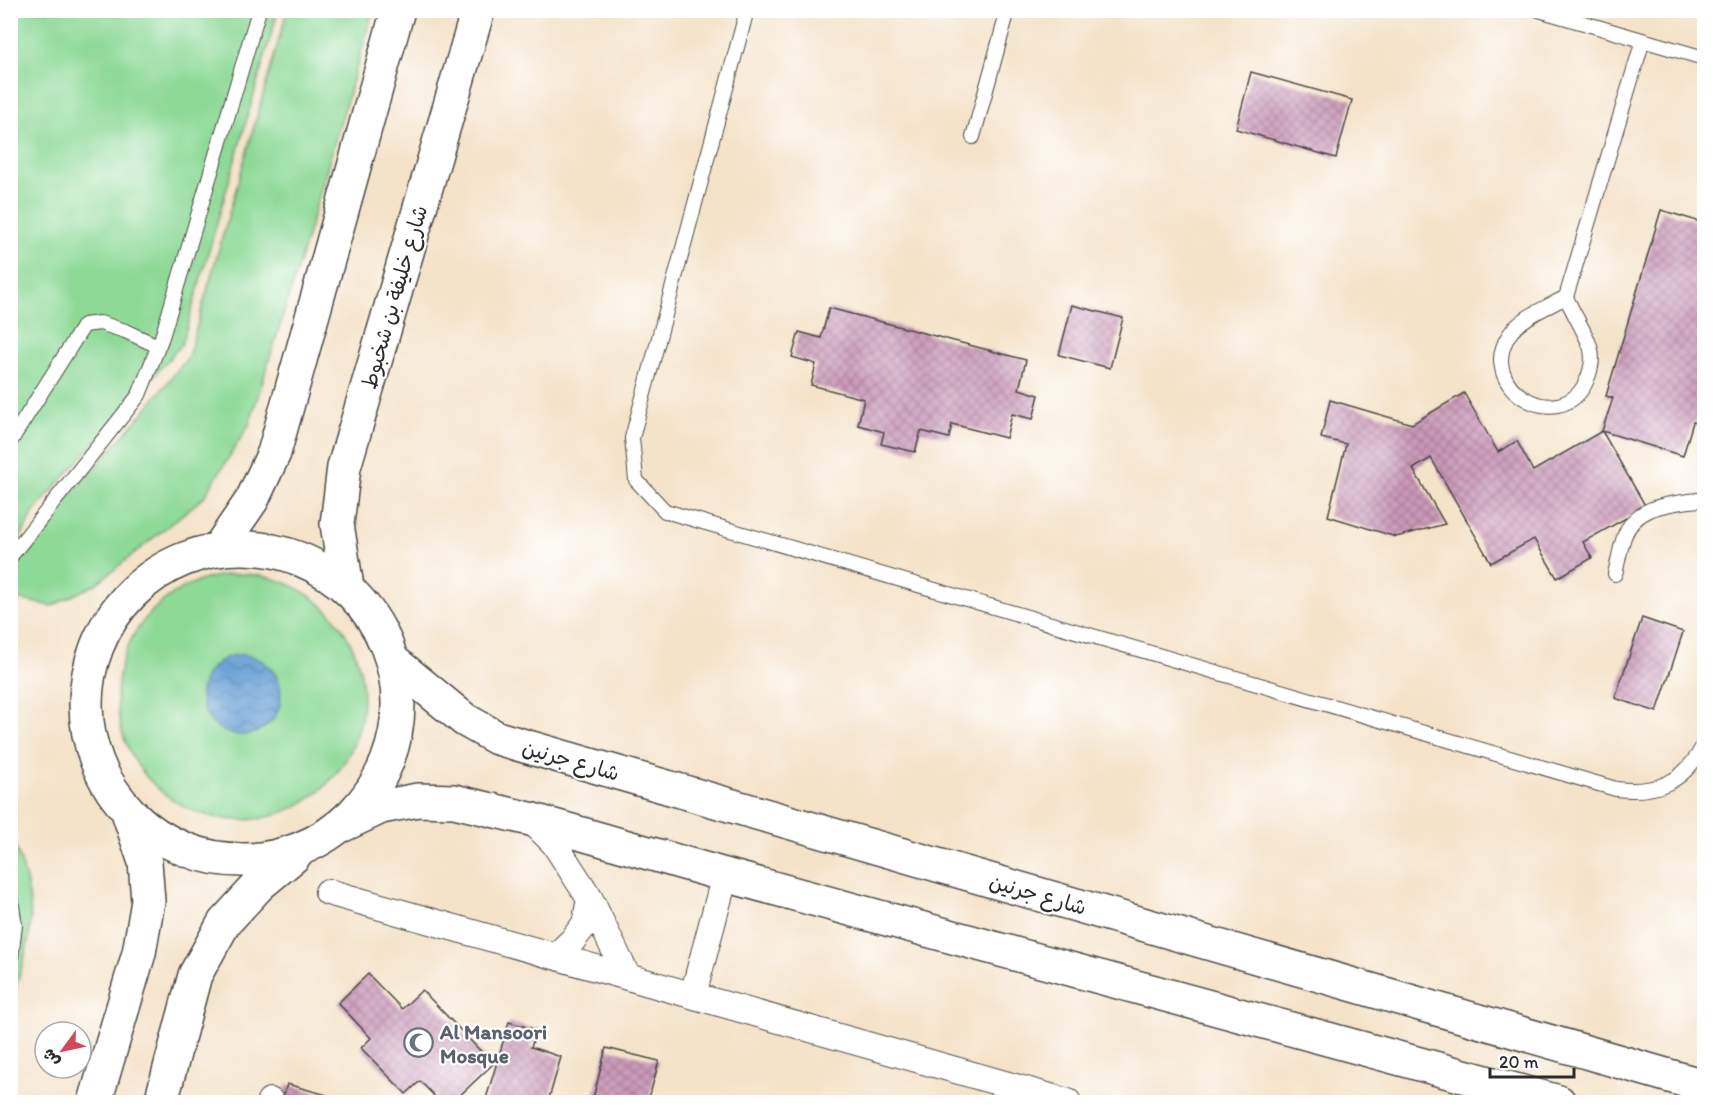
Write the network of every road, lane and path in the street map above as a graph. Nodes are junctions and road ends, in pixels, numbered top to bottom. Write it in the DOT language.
graph roads {
  1 [pos="259,10"];
  2 [pos="398,10"];
  3 [pos="478,10"];
  4 [pos="747,10"];
  5 [pos="1008,10"];
  6 [pos="1539,10"];
  7 [pos="1643,40"];
  8 [pos="1704,58"];
  9 [pos="973,137"];
  10 [pos="1566,297"];
  11 [pos="158,346"];
  12 [pos="10,441"];
  13 [pos="1704,500"];
  14 [pos="219,548"];
  15 [pos="10,557"];
  16 [pos="1615,574"];
  17 [pos="347,587"];
  18 [pos="393,661"];
  19 [pos="1704,744"];
  20 [pos="128,812"];
  21 [pos="530,819"];
  22 [pos="344,825"];
  23 [pos="300,851"];
  24 [pos="725,875"];
  25 [pos="328,892"];
  26 [pos="10,894"];
  27 [pos="590,899"];
  28 [pos="556,956"];
  29 [pos="10,967"];
  30 [pos="627,976"];
  31 [pos="693,995"];
  32 [pos="1704,1086"];
  33 [pos="95,1102"];
  34 [pos="161,1102"];
  35 [pos="1068,1102"];
  36 [pos="1559,1102"];
  1 -- 11 [label="lane"];
  2 -- 14 [label="main road"];
  3 -- 17 [label="main road, شارع خليفة بن شخبوط"];
  4 -- 19 [label="lane"];
  5 -- 9 [label="lane"];
  6 -- 7 [label="lane"];
  7 -- 8 [label="lane"];
  7 -- 10 [label="lane"];
  10 -- 10 [label="lane"];
  11 -- 12 [label="lane"];
  11 -- 15 [label="lane"];
  13 -- 16 [label="lane"];
  14 -- 17 [label="main road"];
  14 -- 20 [label="main road"];
  17 -- 18 [label="main road"];
  18 -- 22 [label="main road"];
  18 -- 32 [label="main road, شارع جرنين"];
  20 -- 23 [label="main road"];
  20 -- 33 [label="main road"];
  21 -- 22 [label="main road"];
  21 -- 24 [label="main road"];
  21 -- 27 [label="street"];
  22 -- 23 [label="main road"];
  23 -- 34 [label="main road"];
  24 -- 31 [label="street"];
  24 -- 36 [label="main road"];
  25 -- 28 [label="street"];
  26 -- 29 [label="lane"];
  27 -- 28 [label="street"];
  27 -- 30 [label="street"];
  28 -- 30 [label="street"];
  30 -- 31 [label="street"];
  31 -- 35 [label="street"];
}
